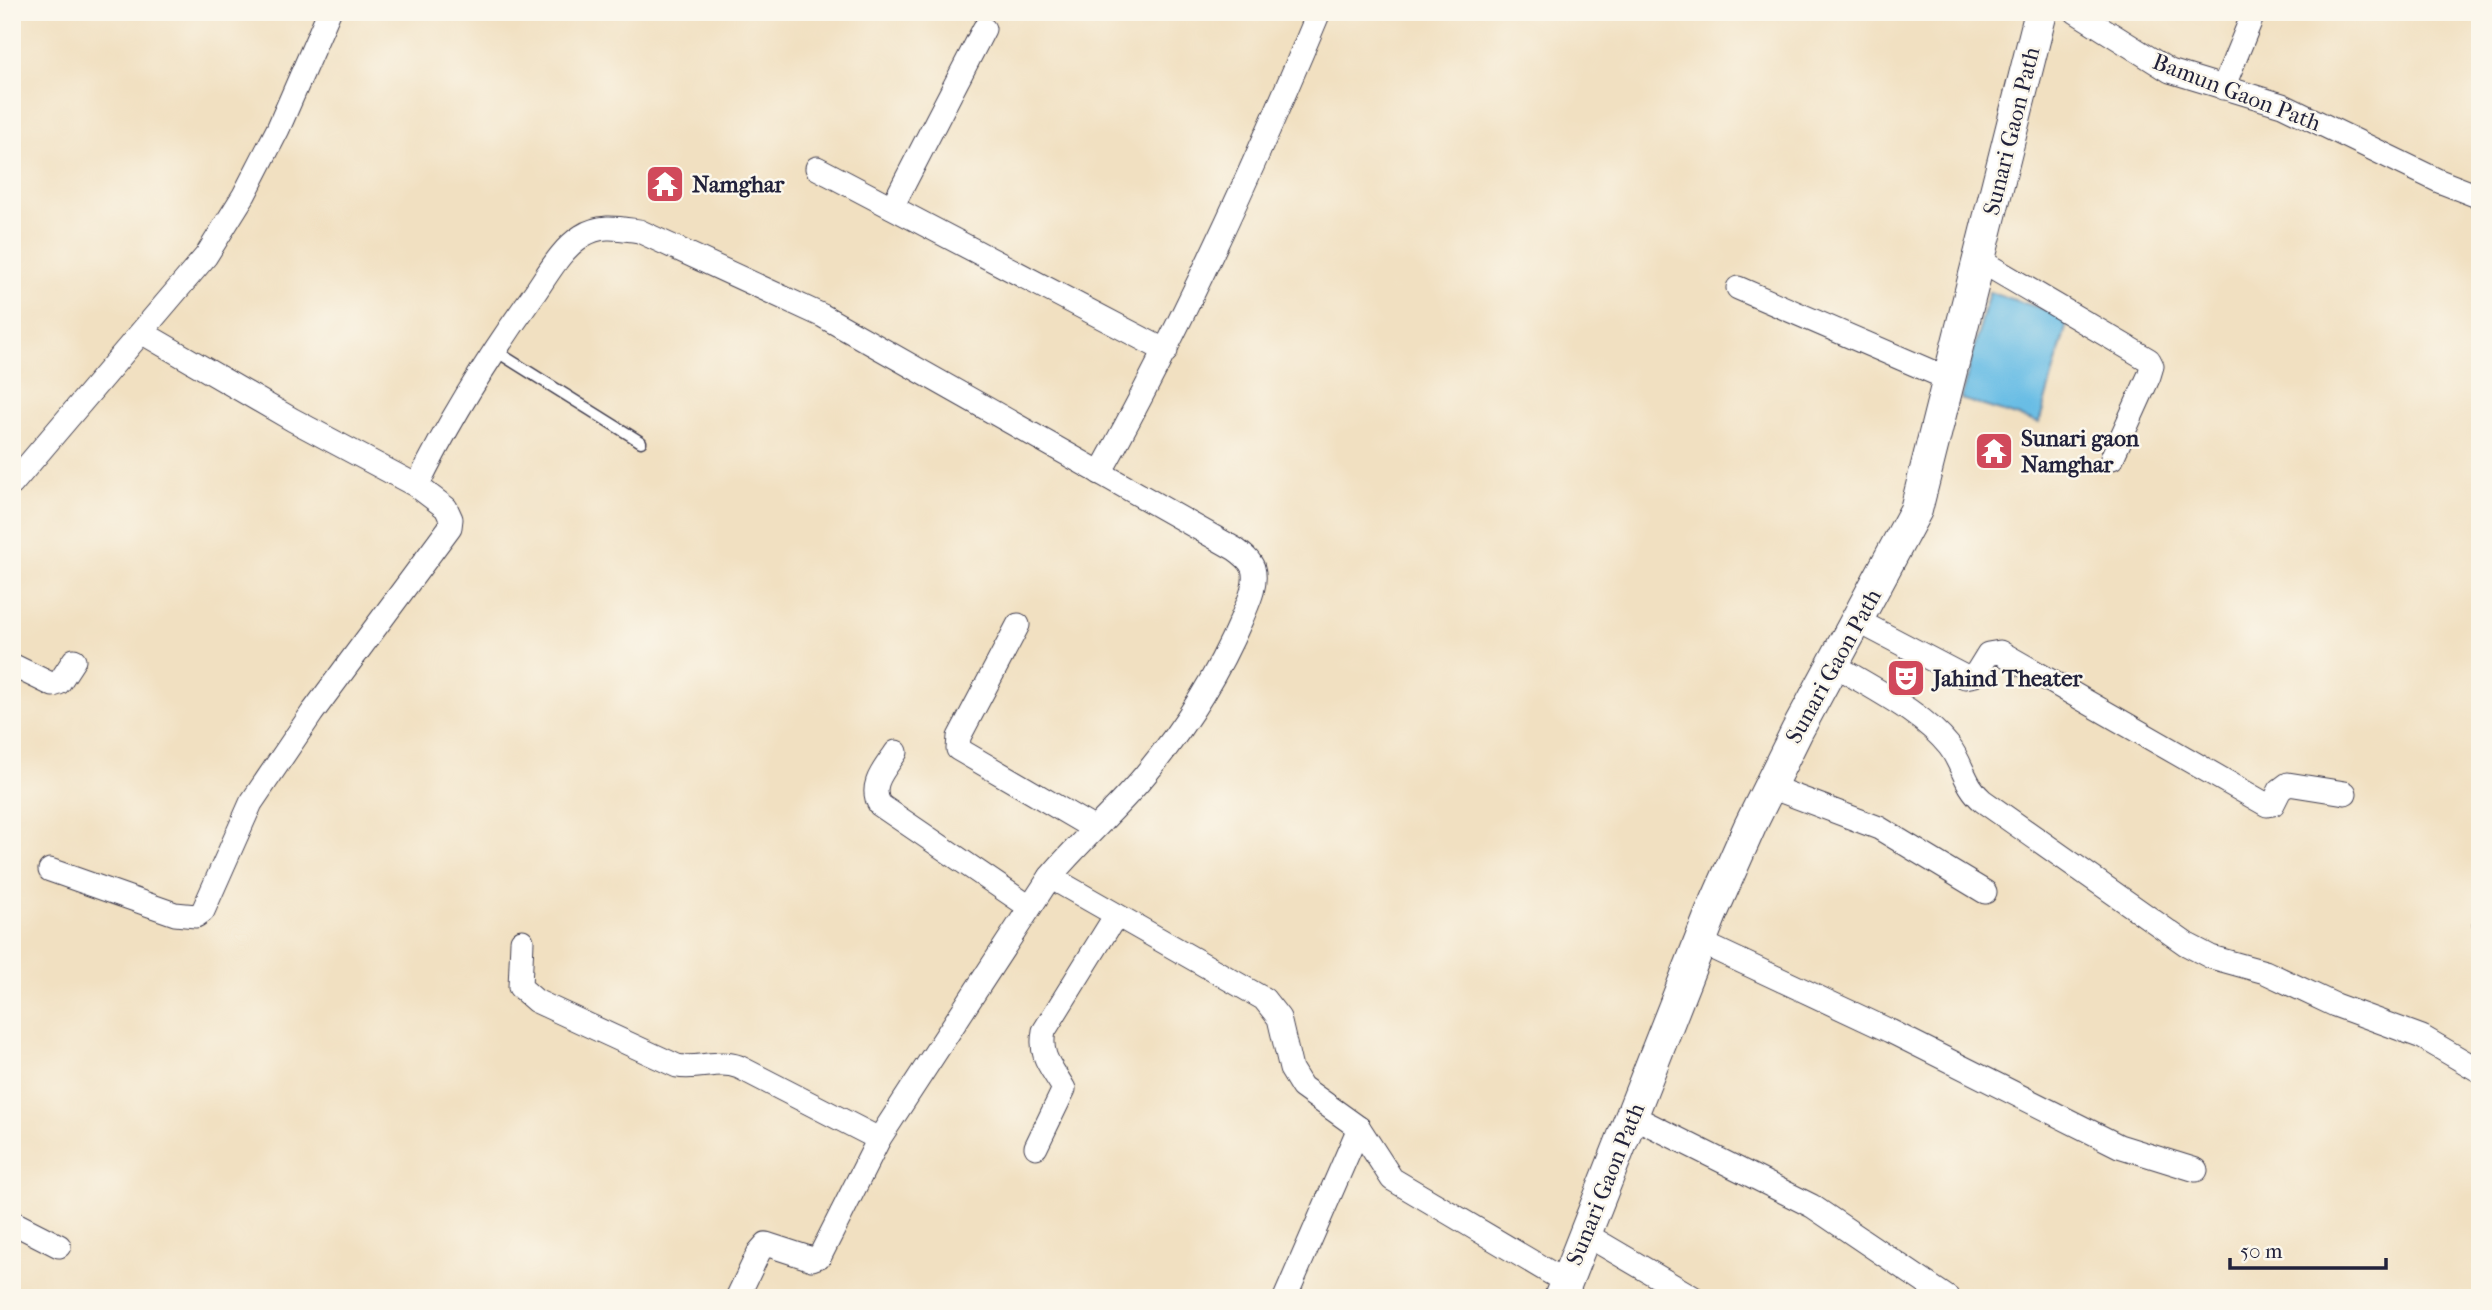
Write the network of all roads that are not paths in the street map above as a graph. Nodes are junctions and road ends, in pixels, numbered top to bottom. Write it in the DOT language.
graph roads {
  1 [pos="329,12"];
  2 [pos="1320,12"];
  3 [pos="2041,12"];
  4 [pos="2077,12"];
  5 [pos="2254,12"];
  6 [pos="984,29"];
  7 [pos="2223,88"];
  8 [pos="817,168"];
  9 [pos="2480,197"];
  10 [pos="892,207"];
  11 [pos="1979,260"];
  12 [pos="1738,288"];
  13 [pos="143,333"];
  14 [pos="494,351"];
  15 [pos="1166,351"];
  16 [pos="1951,380"];
  17 [pos="641,442"];
  18 [pos="2112,458"];
  19 [pos="1100,473"];
  20 [pos="12,484"];
  21 [pos="417,486"];
  22 [pos="1858,621"];
  23 [pos="1018,625"];
  24 [pos="74,660"];
  25 [pos="1833,664"];
  26 [pos="12,665"];
  27 [pos="896,752"];
  28 [pos="1768,786"];
  29 [pos="2345,793"];
  30 [pos="1093,828"];
  31 [pos="50,870"];
  32 [pos="1050,877"];
  33 [pos="1985,892"];
  34 [pos="1028,906"];
  35 [pos="1116,915"];
  36 [pos="522,941"];
  37 [pos="1700,942"];
  38 [pos="2480,1071"];
  39 [pos="1632,1116"];
  40 [pos="1359,1128"];
  41 [pos="879,1139"];
  42 [pos="1036,1147"];
  43 [pos="2196,1170"];
  44 [pos="12,1222"];
  45 [pos="1585,1234"];
  46 [pos="59,1246"];
  47 [pos="1563,1290"];
  48 [pos="737,1298"];
  49 [pos="1284,1298"];
  50 [pos="1694,1298"];
  51 [pos="1948,1298"];
  1 -- 13 [label="street"];
  2 -- 15 [label="street"];
  3 -- 11 [label="street, Sunari Gaon Path"];
  4 -- 7 [label="street, Bamun Gaon Path"];
  5 -- 7 [label="street"];
  6 -- 10 [label="street"];
  7 -- 9 [label="street, Bamun Gaon Path"];
  8 -- 10 [label="street"];
  10 -- 15 [label="street"];
  11 -- 16 [label="street, Sunari Gaon Path"];
  11 -- 18 [label="street"];
  12 -- 16 [label="street"];
  13 -- 20 [label="street"];
  13 -- 21 [label="street"];
  14 -- 17 [label="lane"];
  14 -- 19 [label="street"];
  14 -- 21 [label="street"];
  15 -- 19 [label="street"];
  16 -- 22 [label="street, Sunari Gaon Path"];
  19 -- 30 [label="street"];
  21 -- 31 [label="street"];
  22 -- 25 [label="street, Sunari Gaon Path"];
  22 -- 29 [label="street"];
  23 -- 30 [label="street"];
  24 -- 26 [label="street"];
  25 -- 28 [label="street, Sunari Gaon Path"];
  25 -- 38 [label="street"];
  27 -- 34 [label="street"];
  28 -- 33 [label="street"];
  28 -- 37 [label="street, Sunari Gaon Path"];
  30 -- 32 [label="street"];
  32 -- 34 [label="street"];
  32 -- 35 [label="street"];
  34 -- 41 [label="street"];
  35 -- 40 [label="street"];
  35 -- 42 [label="street"];
  36 -- 41 [label="street"];
  37 -- 39 [label="street, Sunari Gaon Path"];
  37 -- 43 [label="street"];
  39 -- 45 [label="street, Sunari Gaon Path"];
  39 -- 51 [label="street"];
  40 -- 47 [label="street"];
  40 -- 49 [label="street"];
  41 -- 48 [label="street"];
  44 -- 46 [label="street"];
  45 -- 47 [label="street, Sunari Gaon Path"];
  45 -- 50 [label="street"];
}
